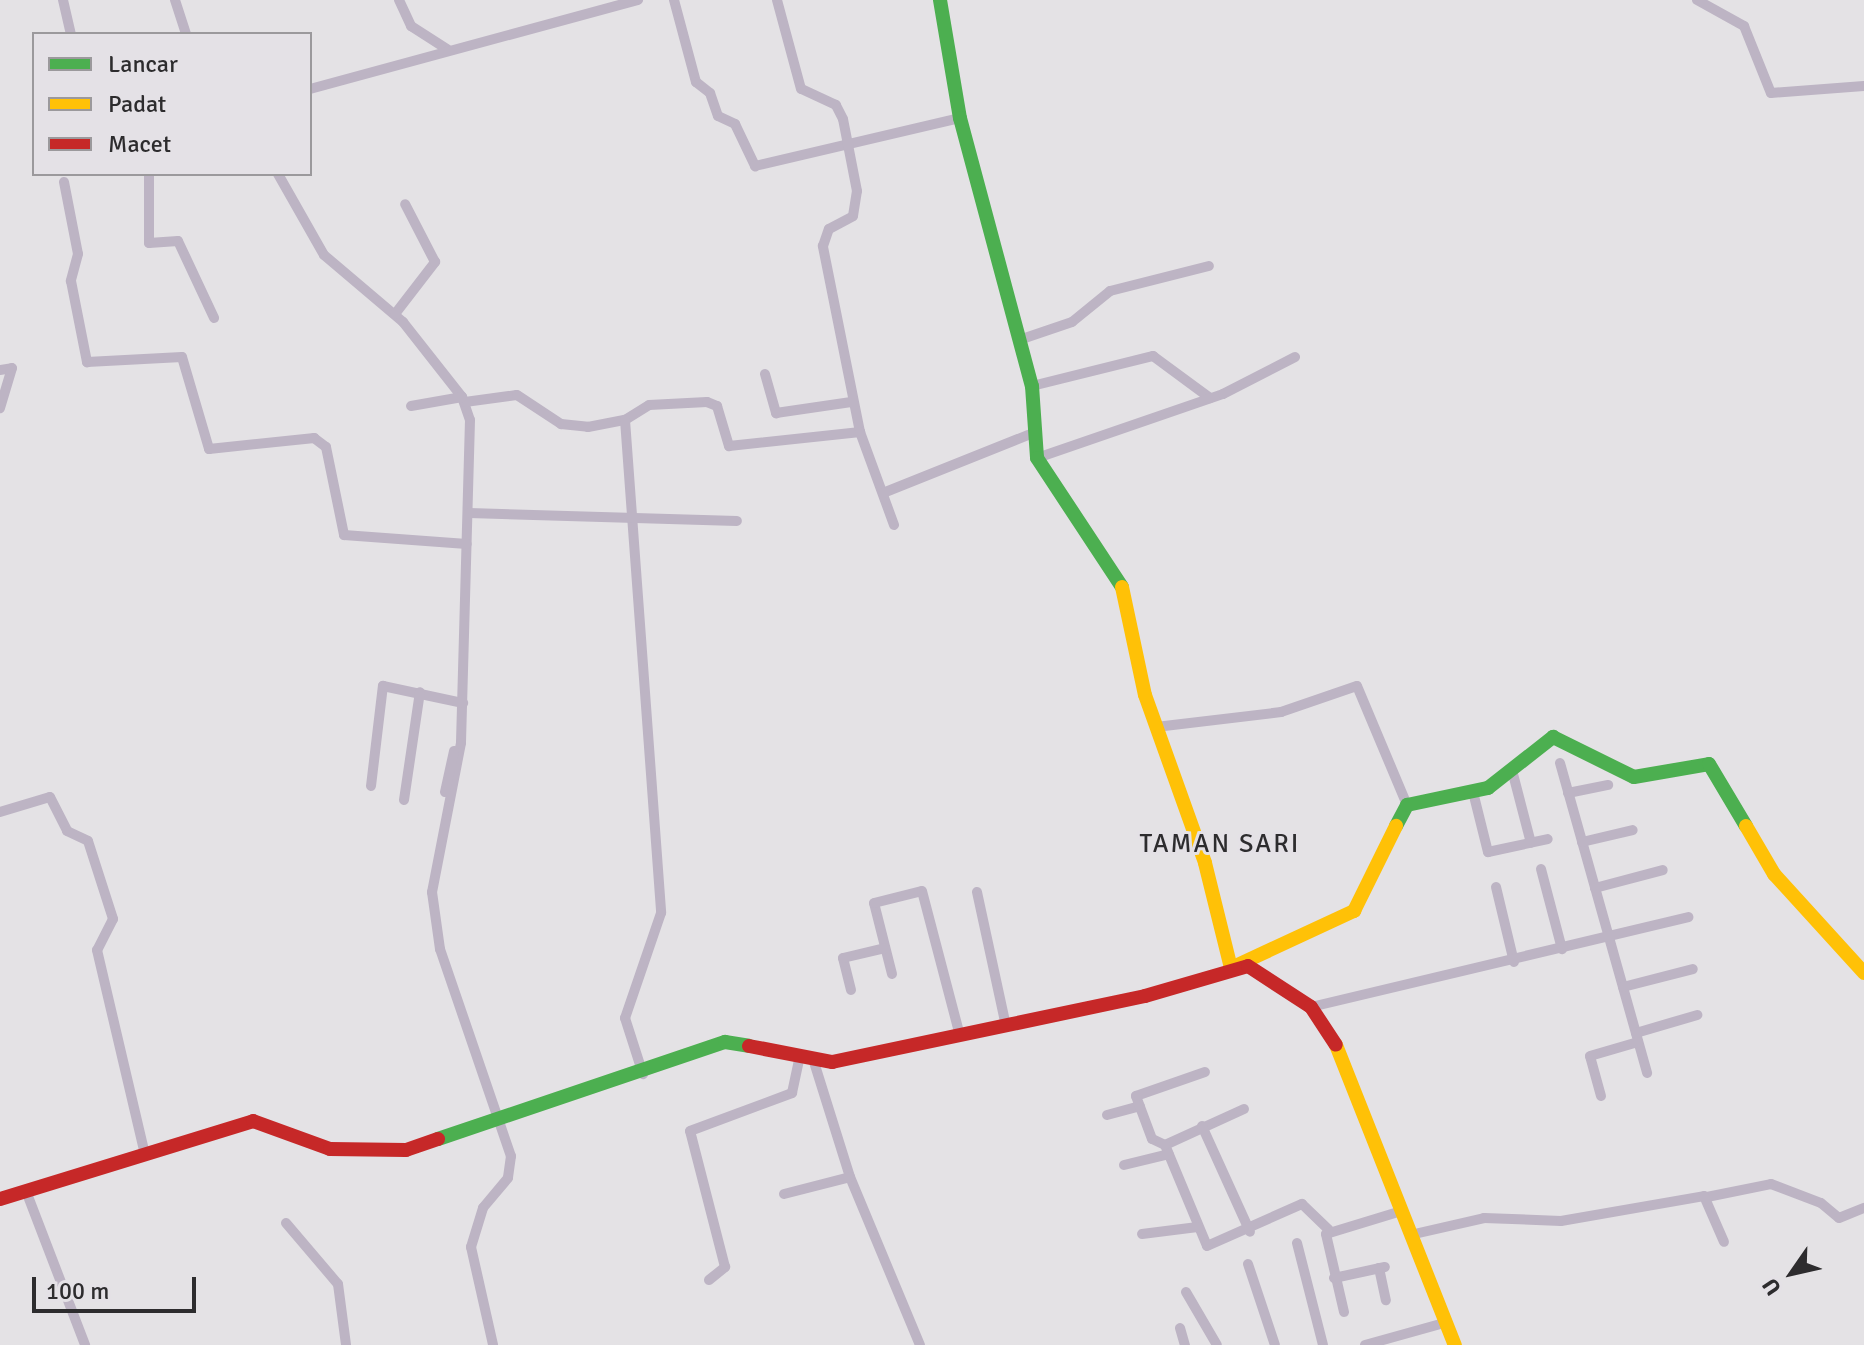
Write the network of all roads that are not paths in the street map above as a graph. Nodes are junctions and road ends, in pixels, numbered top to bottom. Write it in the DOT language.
graph roads {
  1 [pos="63,0"];
  2 [pos="175,0"];
  3 [pos="399,0"];
  4 [pos="638,0"];
  5 [pos="674,0"];
  6 [pos="777,0"];
  7 [pos="940,0"];
  8 [pos="1697,0"];
  9 [pos="71,32"];
  10 [pos="185,32"];
  11 [pos="447,49"];
  12 [pos="1864,86"];
  13 [pos="312,88"];
  14 [pos="960,118"];
  15 [pos="846,143"];
  16 [pos="149,176"];
  17 [pos="279,176"];
  18 [pos="64,182"];
  19 [pos="405,204"];
  20 [pos="1209,266"];
  21 [pos="395,314"];
  22 [pos="214,318"];
  23 [pos="1019,340"];
  24 [pos="1295,357"];
  25 [pos="0,370"];
  26 [pos="765,374"];
  27 [pos="1032,386"];
  28 [pos="1210,398"];
  29 [pos="464,400"];
  30 [pos="851,402"];
  31 [pos="411,406"];
  32 [pos="0,408"];
  33 [pos="625,420"];
  34 [pos="860,432"];
  35 [pos="1033,433"];
  36 [pos="1037,458"];
  37 [pos="883,493"];
  38 [pos="469,513"];
  39 [pos="632,520"];
  40 [pos="737,521"];
  41 [pos="894,525"];
  42 [pos="467,544"];
  43 [pos="420,692"];
  44 [pos="460,703"];
  45 [pos="1156,727"];
  46 [pos="1560,763"];
  47 [pos="1513,774"];
  48 [pos="1608,785"];
  49 [pos="371,786"];
  50 [pos="445,792"];
  51 [pos="1473,792"];
  52 [pos="1568,793"];
  53 [pos="404,800"];
  54 [pos="1407,805"];
  55 [pos="0,812"];
  56 [pos="1633,830"];
  57 [pos="1548,839"];
  58 [pos="1582,842"];
  59 [pos="1531,843"];
  60 [pos="1541,869"];
  61 [pos="1663,870"];
  62 [pos="1496,887"];
  63 [pos="1595,888"];
  64 [pos="977,892"];
  65 [pos="1688,917"];
  66 [pos="1608,936"];
  67 [pos="885,948"];
  68 [pos="1562,949"];
  69 [pos="1514,962"];
  70 [pos="1231,968"];
  71 [pos="1693,969"];
  72 [pos="1864,973"];
  73 [pos="892,974"];
  74 [pos="1623,987"];
  75 [pos="851,990"];
  76 [pos="1311,1007"];
  77 [pos="1697,1015"];
  78 [pos="1005,1022"];
  79 [pos="959,1032"];
  80 [pos="1637,1038"];
  81 [pos="807,1061"];
  82 [pos="1205,1072"];
  83 [pos="1647,1073"];
  84 [pos="644,1075"];
  85 [pos="1601,1096"];
  86 [pos="1140,1106"];
  87 [pos="1244,1109"];
  88 [pos="1107,1115"];
  89 [pos="501,1118"];
  90 [pos="1202,1126"];
  91 [pos="1167,1149"];
  92 [pos="145,1154"];
  93 [pos="1124,1165"];
  94 [pos="850,1177"];
  95 [pos="26,1191"];
  96 [pos="784,1194"];
  97 [pos="1707,1197"];
  98 [pos="0,1199"];
  99 [pos="1864,1208"];
  100 [pos="1401,1211"];
  101 [pos="286,1223"];
  102 [pos="1198,1227"];
  103 [pos="1329,1230"];
  104 [pos="1250,1232"];
  105 [pos="1142,1234"];
  106 [pos="1410,1235"];
  107 [pos="1724,1242"];
  108 [pos="1297,1243"];
  109 [pos="1248,1264"];
  110 [pos="1334,1278"];
  111 [pos="709,1280"];
  112 [pos="1186,1292"];
  113 [pos="1386,1300"];
  114 [pos="1344,1312"];
  115 [pos="1444,1323"];
  116 [pos="1180,1328"];
  117 [pos="85,1345"];
  118 [pos="346,1345"];
  119 [pos="493,1345"];
  120 [pos="920,1345"];
  121 [pos="1185,1345"];
  122 [pos="1217,1345"];
  123 [pos="1275,1345"];
  124 [pos="1323,1345"];
  125 [pos="1365,1345"];
  126 [pos="1455,1345"];
  1 -- 9 [label="street"];
  2 -- 10 [label="street"];
  3 -- 11 [label="street"];
  4 -- 11 [label="street"];
  5 -- 15 [label="street"];
  6 -- 15 [label="street"];
  7 -- 14 [label="street"];
  8 -- 12 [label="street"];
  11 -- 13 [label="street"];
  14 -- 15 [label="street"];
  14 -- 23 [label="street"];
  15 -- 30 [label="street"];
  16 -- 22 [label="street"];
  17 -- 21 [label="street"];
  18 -- 42 [label="street"];
  19 -- 21 [label="street"];
  20 -- 23 [label="street"];
  21 -- 29 [label="street"];
  23 -- 27 [label="street"];
  24 -- 28 [label="street"];
  25 -- 32 [label="street"];
  26 -- 30 [label="street"];
  27 -- 28 [label="street"];
  27 -- 35 [label="street"];
  28 -- 36 [label="street"];
  29 -- 31 [label="street"];
  29 -- 33 [label="street"];
  29 -- 38 [label="street"];
  30 -- 34 [label="street"];
  33 -- 34 [label="street"];
  33 -- 39 [label="street"];
  34 -- 37 [label="street"];
  35 -- 36 [label="street"];
  35 -- 37 [label="street"];
  36 -- 45 [label="street"];
  37 -- 41 [label="street"];
  38 -- 39 [label="street"];
  38 -- 42 [label="street"];
  39 -- 40 [label="street"];
  39 -- 84 [label="street"];
  42 -- 44 [label="street"];
  43 -- 44 [label="street"];
  43 -- 49 [label="street"];
  43 -- 53 [label="street"];
  44 -- 50 [label="street"];
  44 -- 89 [label="street"];
  45 -- 54 [label="street"];
  45 -- 70 [label="street"];
  46 -- 52 [label="street"];
  47 -- 51 [label="street"];
  47 -- 59 [label="street"];
  47 -- 72 [label="street"];
  48 -- 52 [label="street"];
  51 -- 54 [label="street"];
  51 -- 59 [label="street"];
  52 -- 58 [label="street"];
  54 -- 70 [label="street"];
  55 -- 92 [label="street"];
  56 -- 58 [label="street"];
  57 -- 59 [label="street"];
  58 -- 63 [label="street"];
  60 -- 68 [label="street"];
  61 -- 63 [label="street"];
  62 -- 69 [label="street"];
  63 -- 66 [label="street"];
  64 -- 78 [label="street"];
  65 -- 66 [label="street"];
  66 -- 68 [label="street"];
  66 -- 74 [label="street"];
  67 -- 73 [label="street"];
  67 -- 75 [label="street"];
  67 -- 79 [label="street"];
  68 -- 69 [label="street"];
  69 -- 76 [label="street"];
  70 -- 76 [label="street"];
  70 -- 78 [label="street"];
  71 -- 74 [label="street"];
  74 -- 80 [label="street"];
  76 -- 100 [label="street"];
  77 -- 80 [label="street"];
  78 -- 79 [label="street"];
  79 -- 81 [label="street"];
  80 -- 83 [label="street"];
  80 -- 85 [label="street"];
  81 -- 84 [label="street"];
  81 -- 94 [label="street"];
  81 -- 111 [label="street"];
  82 -- 86 [label="street"];
  84 -- 89 [label="street"];
  86 -- 88 [label="street"];
  86 -- 91 [label="street"];
  87 -- 90 [label="street"];
  89 -- 92 [label="street"];
  89 -- 119 [label="street"];
  90 -- 91 [label="street"];
  90 -- 104 [label="street"];
  91 -- 93 [label="street"];
  91 -- 102 [label="street"];
  92 -- 95 [label="street"];
  94 -- 96 [label="street"];
  94 -- 120 [label="street"];
  95 -- 98 [label="street"];
  95 -- 117 [label="street"];
  97 -- 99 [label="street"];
  97 -- 106 [label="street"];
  97 -- 107 [label="street"];
  100 -- 103 [label="street"];
  100 -- 106 [label="street"];
  101 -- 118 [label="street"];
  102 -- 104 [label="street"];
  102 -- 105 [label="street"];
  103 -- 104 [label="street"];
  103 -- 110 [label="street"];
  106 -- 115 [label="street"];
  108 -- 124 [label="street"];
  109 -- 123 [label="street"];
  110 -- 113 [label="street"];
  110 -- 114 [label="street"];
  112 -- 122 [label="street"];
  115 -- 125 [label="street"];
  115 -- 126 [label="street"];
  116 -- 121 [label="street"];
}
